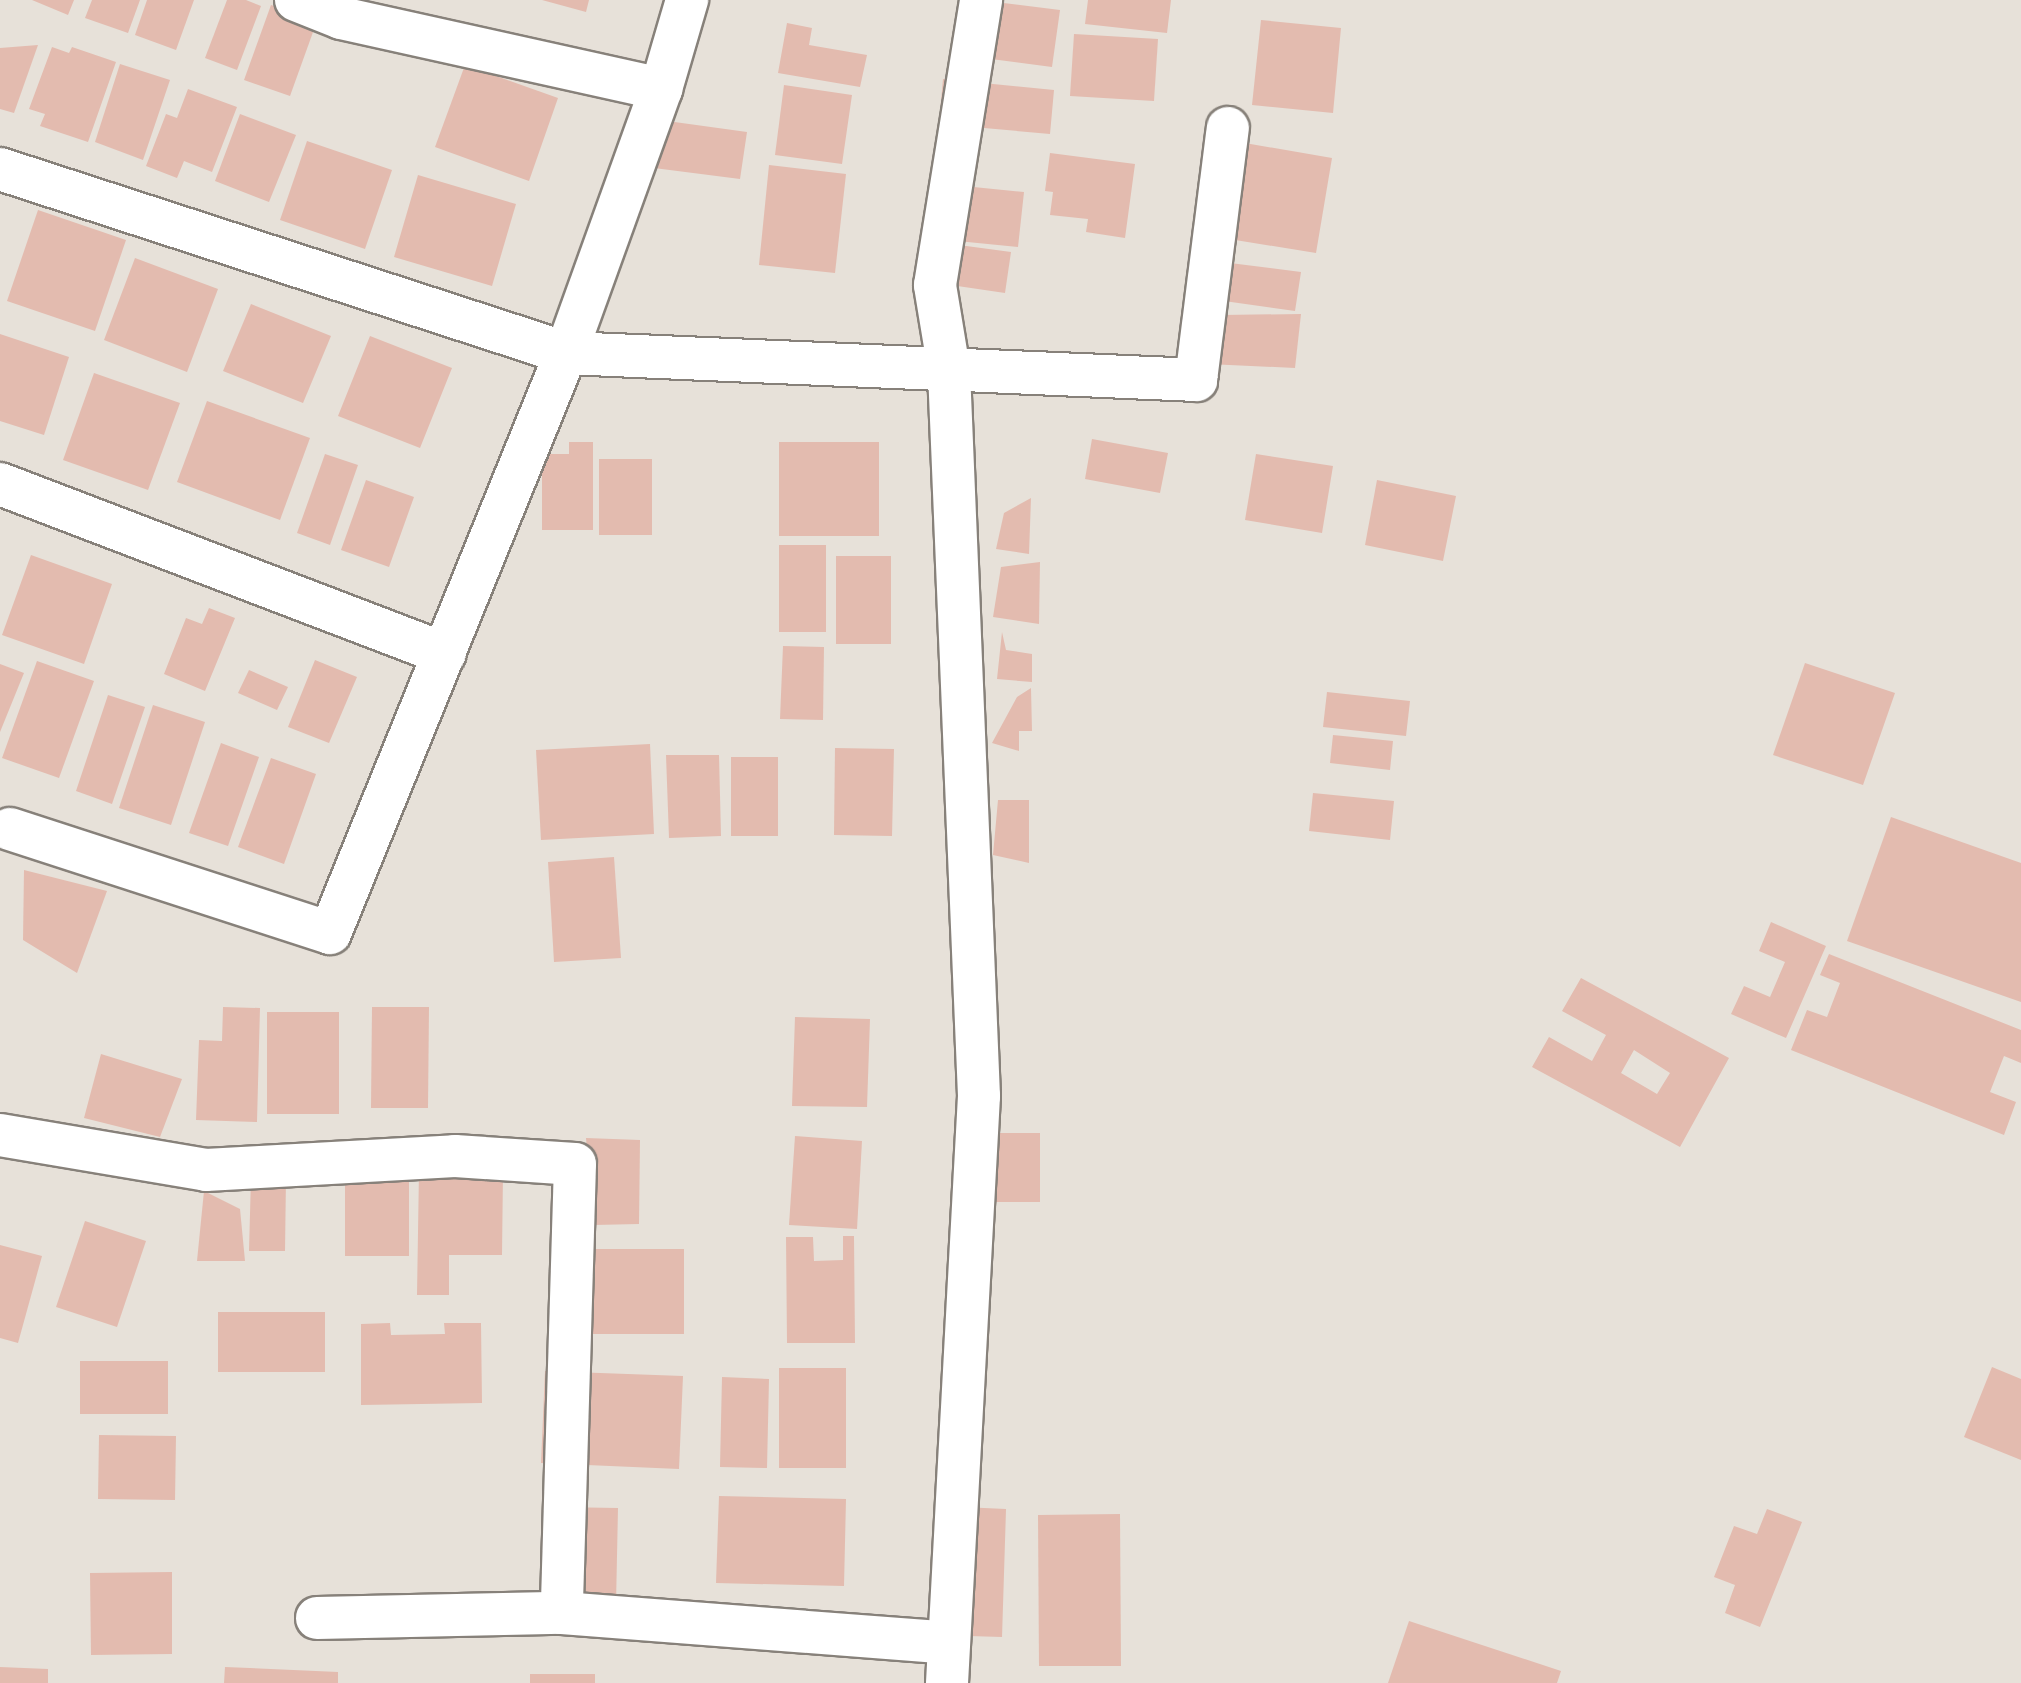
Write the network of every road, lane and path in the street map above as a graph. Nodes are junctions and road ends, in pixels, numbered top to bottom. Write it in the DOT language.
graph roads {
  1 [pos="296,0"];
  2 [pos="687,0"];
  3 [pos="981,0"];
  4 [pos="661,89"];
  5 [pos="1228,128"];
  6 [pos="0,169"];
  7 [pos="566,353"];
  8 [pos="949,370"];
  9 [pos="0,484"];
  10 [pos="445,654"];
  11 [pos="3,831"];
  12 [pos="0,1135"];
  13 [pos="562,1613"];
  14 [pos="317,1618"];
  15 [pos="948,1663"];
  1 -- 4 [label="street"];
  2 -- 4 [label="street"];
  3 -- 8 [label="street"];
  4 -- 7 [label="street"];
  5 -- 8 [label="street"];
  6 -- 7 [label="street"];
  7 -- 8 [label="street"];
  7 -- 10 [label="street"];
  8 -- 15 [label="street"];
  9 -- 10 [label="street"];
  10 -- 11 [label="street"];
  12 -- 13 [label="street"];
  13 -- 14 [label="street"];
  13 -- 15 [label="street"];
}
